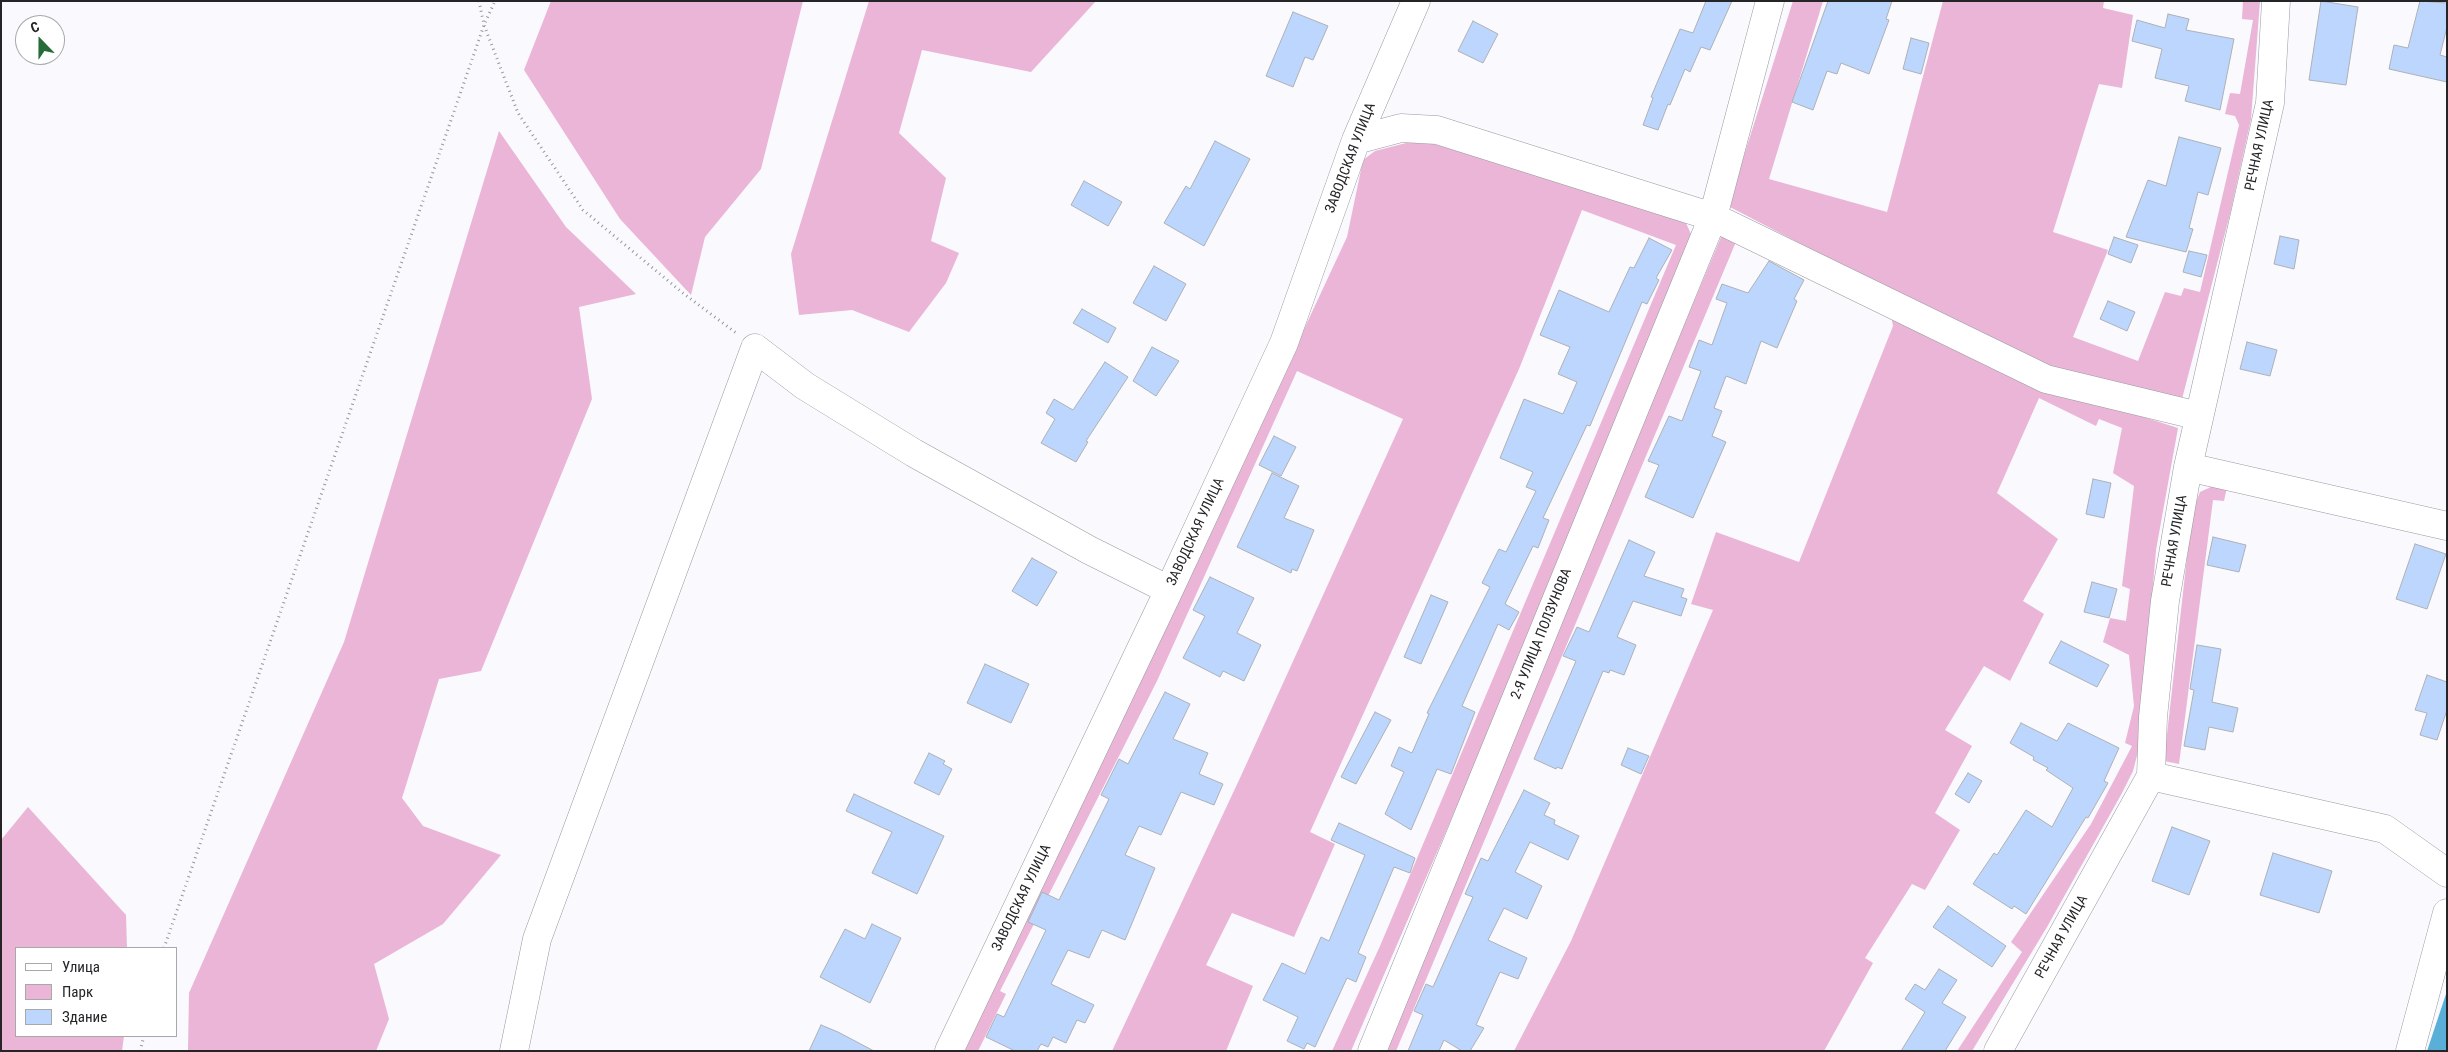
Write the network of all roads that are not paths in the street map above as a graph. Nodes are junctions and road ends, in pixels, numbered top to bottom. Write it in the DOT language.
graph roads {
  1 [pos="1416,1"];
  2 [pos="1770,1"];
  3 [pos="2276,1"];
  4 [pos="1356,140"];
  5 [pos="1713,217"];
  6 [pos="2200,416"];
  7 [pos="2188,467"];
  8 [pos="2447,526"];
  9 [pos="1169,590"];
  10 [pos="2151,776"];
  11 [pos="2447,874"];
  12 [pos="2447,913"];
  13 [pos="2006,1048"];
  14 [pos="514,1051"];
  15 [pos="949,1051"];
  16 [pos="1372,1051"];
  17 [pos="2410,1051"];
  1 -- 4 [label="street, ЗАВОДСКАЯ УЛИЦА"];
  2 -- 5 [label="street, 2-Я УЛИЦА ПОЛЗУНОВА"];
  3 -- 6 [label="street, РЕЧНАЯ УЛИЦА"];
  4 -- 5 [label="street"];
  4 -- 9 [label="street, ЗАВОДСКАЯ УЛИЦА"];
  5 -- 6 [label="street"];
  5 -- 16 [label="street, 2-Я УЛИЦА ПОЛЗУНОВА"];
  6 -- 7 [label="street, РЕЧНАЯ УЛИЦА"];
  7 -- 8 [label="street"];
  7 -- 10 [label="street, РЕЧНАЯ УЛИЦА"];
  9 -- 14 [label="street"];
  9 -- 15 [label="street, ЗАВОДСКАЯ УЛИЦА"];
  10 -- 11 [label="street"];
  10 -- 13 [label="street, РЕЧНАЯ УЛИЦА"];
  12 -- 17 [label="street"];
}
